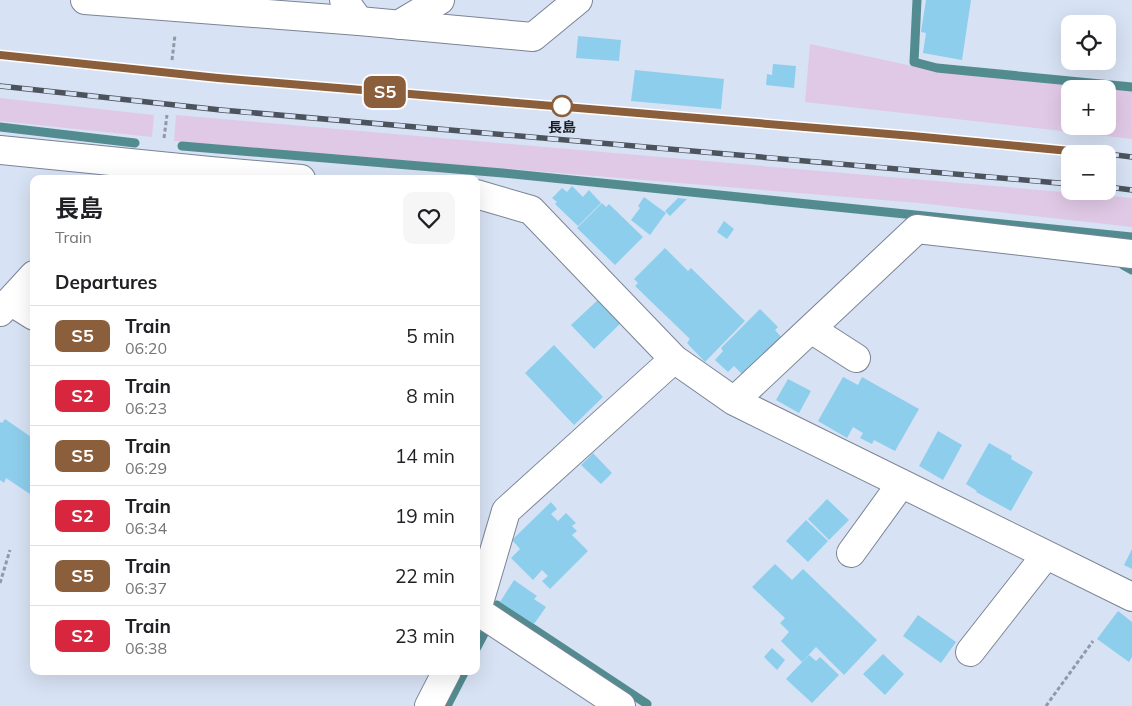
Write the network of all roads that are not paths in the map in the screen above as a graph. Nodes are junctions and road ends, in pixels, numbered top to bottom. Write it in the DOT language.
graph roads {
  1 [pos="85,0"];
  2 [pos="440,0"];
  3 [pos="578,0"];
  4 [pos="178,4"];
  5 [pos="351,11"];
  6 [pos="398,25"];
  7 [pos="0,150"];
  8 [pos="124,171"];
  9 [pos="256,175"];
  10 [pos="480,195"];
  11 [pos="1132,254"];
  12 [pos="30,279"];
  13 [pos="5,306"];
  14 [pos="30,315"];
  15 [pos="811,329"];
  16 [pos="856,358"];
  17 [pos="674,359"];
  18 [pos="734,401"];
  19 [pos="901,484"];
  20 [pos="850,554"];
  21 [pos="1046,555"];
  22 [pos="1132,597"];
  23 [pos="480,601"];
  24 [pos="480,613"];
  25 [pos="970,652"];
  26 [pos="445,675"];
  27 [pos="429,706"];
  28 [pos="621,706"];
  1 -- 4 [label="street"];
  2 -- 6 [label="street"];
  3 -- 6 [label="street"];
  4 -- 5 [label="street"];
  5 -- 6 [label="street"];
  7 -- 8 [label="street"];
  8 -- 9 [label="street"];
  10 -- 17 [label="street"];
  11 -- 15 [label="street"];
  12 -- 13 [label="street"];
  13 -- 14 [label="street"];
  15 -- 16 [label="street"];
  15 -- 18 [label="street"];
  17 -- 18 [label="street"];
  17 -- 23 [label="street"];
  18 -- 19 [label="street"];
  19 -- 20 [label="street"];
  19 -- 21 [label="street"];
  21 -- 22 [label="street"];
  21 -- 25 [label="street"];
  24 -- 28 [label="street"];
  26 -- 27 [label="street"];
}
